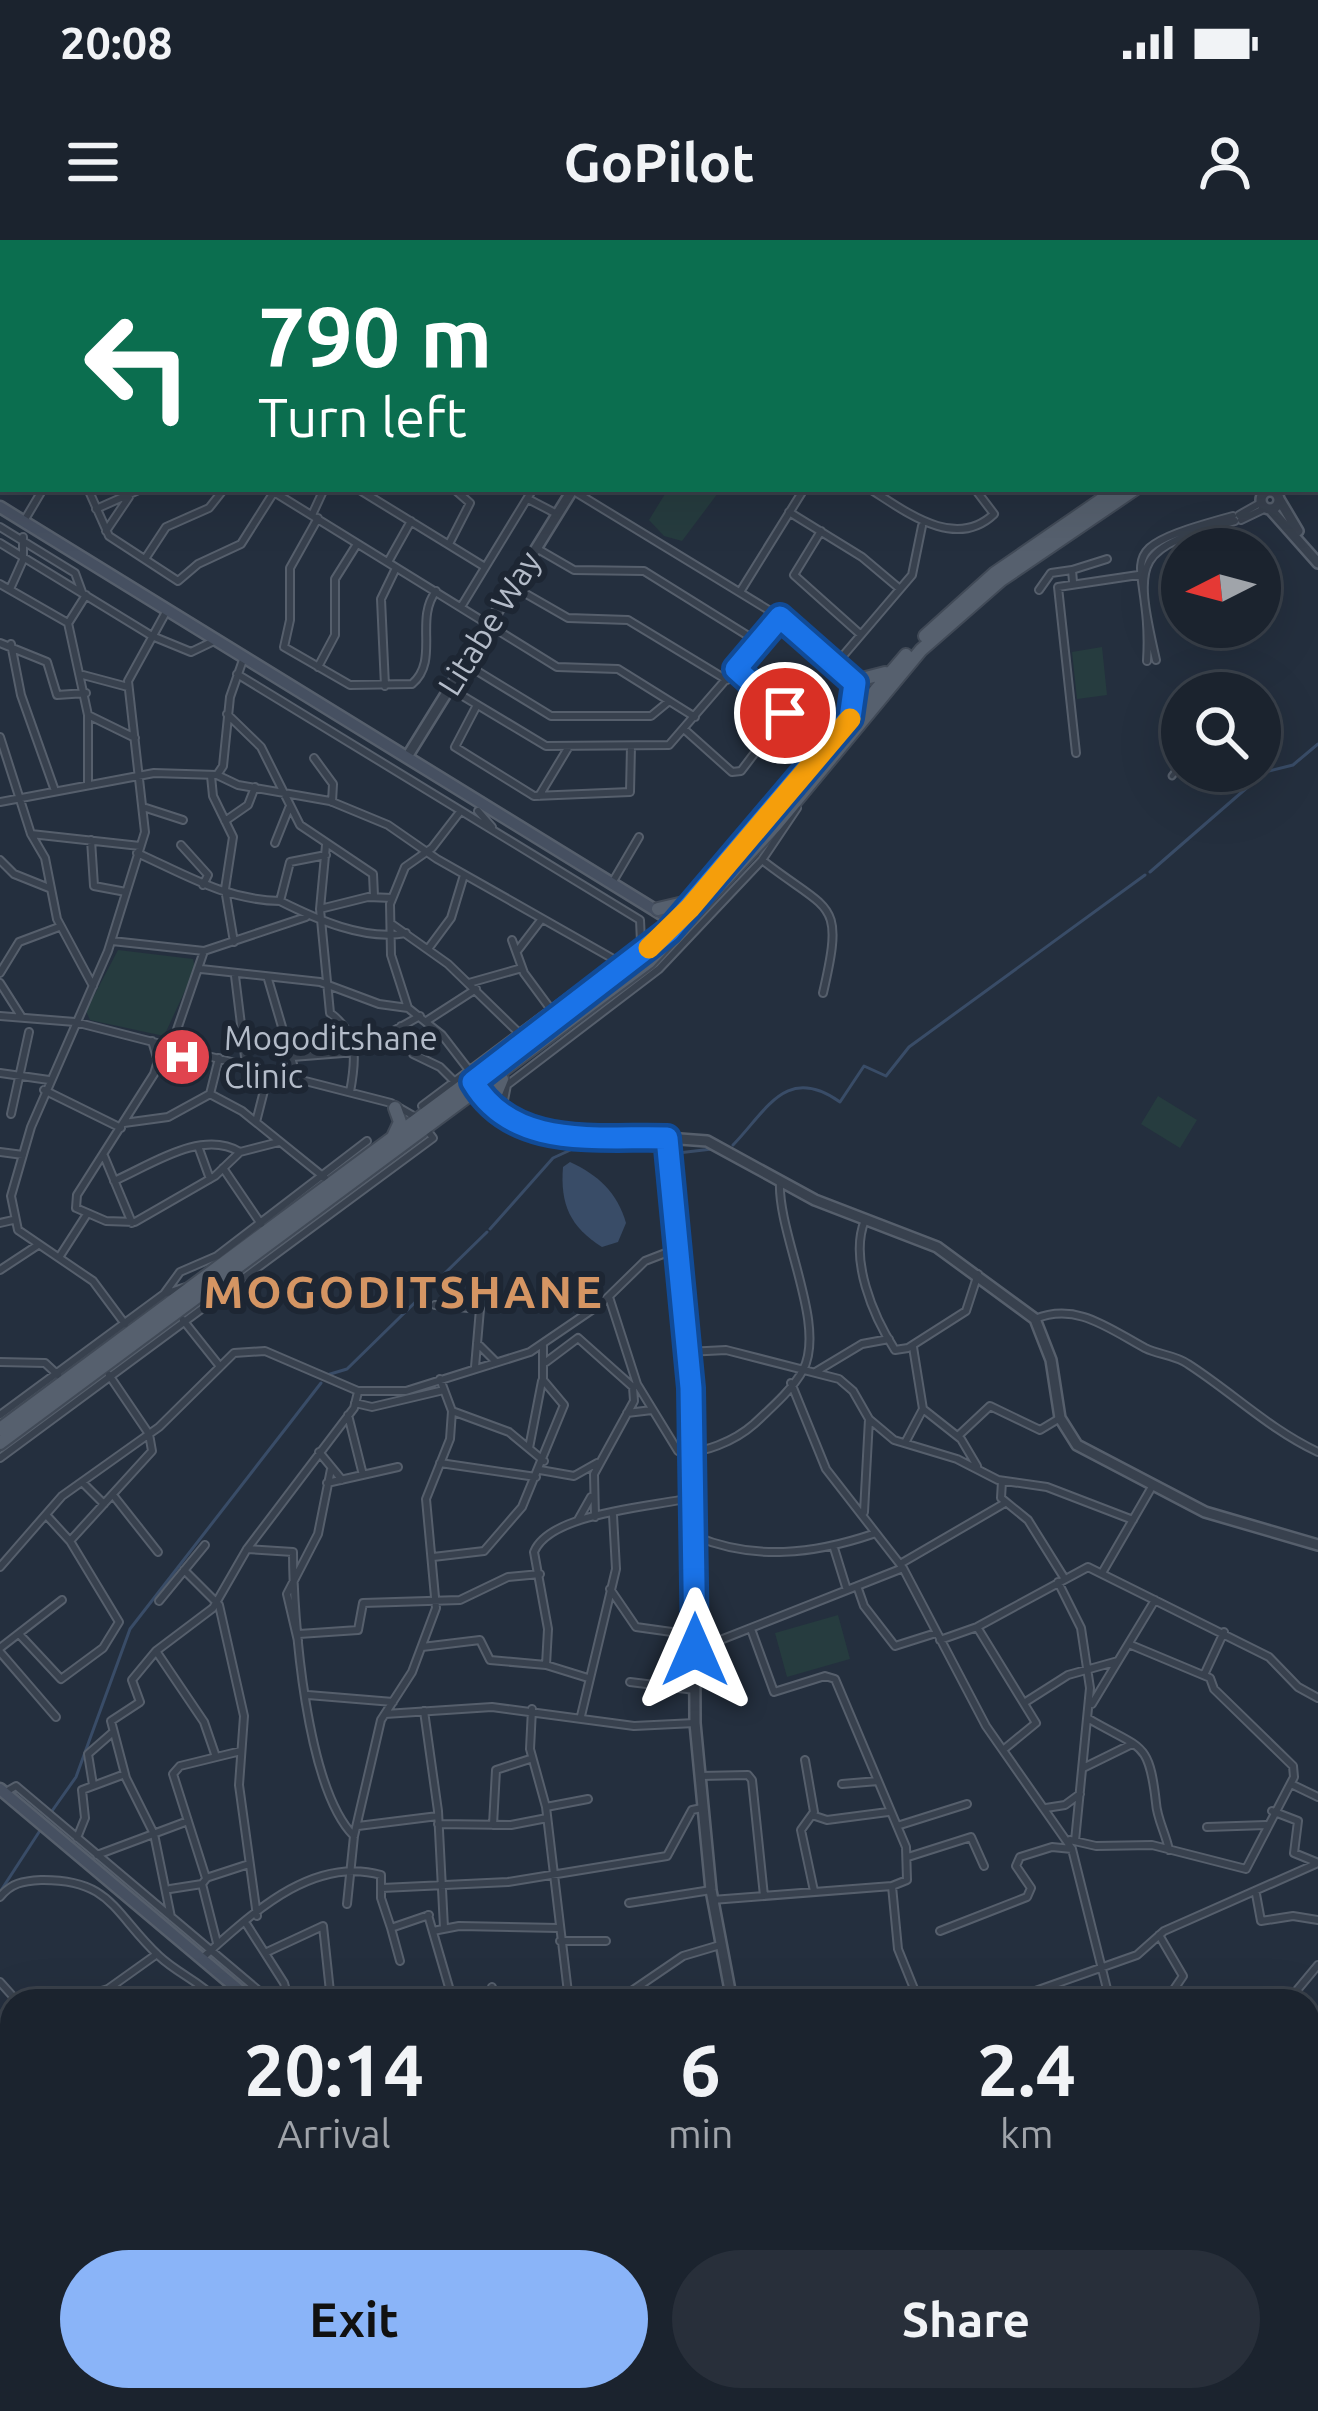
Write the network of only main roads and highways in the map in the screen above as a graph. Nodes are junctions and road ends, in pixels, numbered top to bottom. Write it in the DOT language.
graph roads {
  1 [pos="1113,492"];
  2 [pos="1131,492"];
  3 [pos="0,507"];
  4 [pos="893,670"];
  5 [pos="875,698"];
  6 [pos="850,718"];
  7 [pos="699,898"];
  8 [pos="653,908"];
  9 [pos="678,928"];
  10 [pos="651,946"];
  11 [pos="506,1073"];
  12 [pos="476,1081"];
  13 [pos="391,1105"];
  14 [pos="503,1117"];
  15 [pos="424,1128"];
  16 [pos="390,1143"];
  17 [pos="296,1199"];
  18 [pos="313,1200"];
  19 [pos="283,1240"];
  20 [pos="255,1242"];
  21 [pos="150,1345"];
  22 [pos="130,1347"];
  23 [pos="0,1430"];
  24 [pos="0,1444"];
  25 [pos="2,1791"];
  26 [pos="240,1989"];
  1 -- 4 [label="main road"];
  2 -- 5 [label="main road"];
  3 -- 8 [label="main road"];
  4 -- 5 [label="main road"];
  4 -- 6 [label="main road"];
  5 -- 6 [label="main road"];
  5 -- 9 [label="main road"];
  6 -- 7 [label="main road"];
  7 -- 8 [label="main road"];
  7 -- 9 [label="main road"];
  8 -- 9 [label="main road"];
  8 -- 10 [label="main road"];
  9 -- 10 [label="main road"];
  9 -- 11 [label="main road"];
  10 -- 12 [label="main road"];
  11 -- 12 [label="main road"];
  11 -- 14 [label="main road"];
  12 -- 15 [label="main road"];
  13 -- 16 [label="main road"];
  15 -- 16 [label="main road"];
  15 -- 19 [label="main road"];
  16 -- 18 [label="main road"];
  17 -- 18 [label="main road"];
  18 -- 20 [label="main road"];
  19 -- 20 [label="main road"];
  19 -- 22 [label="main road"];
  20 -- 23 [label="main road"];
  21 -- 22 [label="main road"];
  22 -- 24 [label="main road"];
  25 -- 26 [label="main road"];
}
